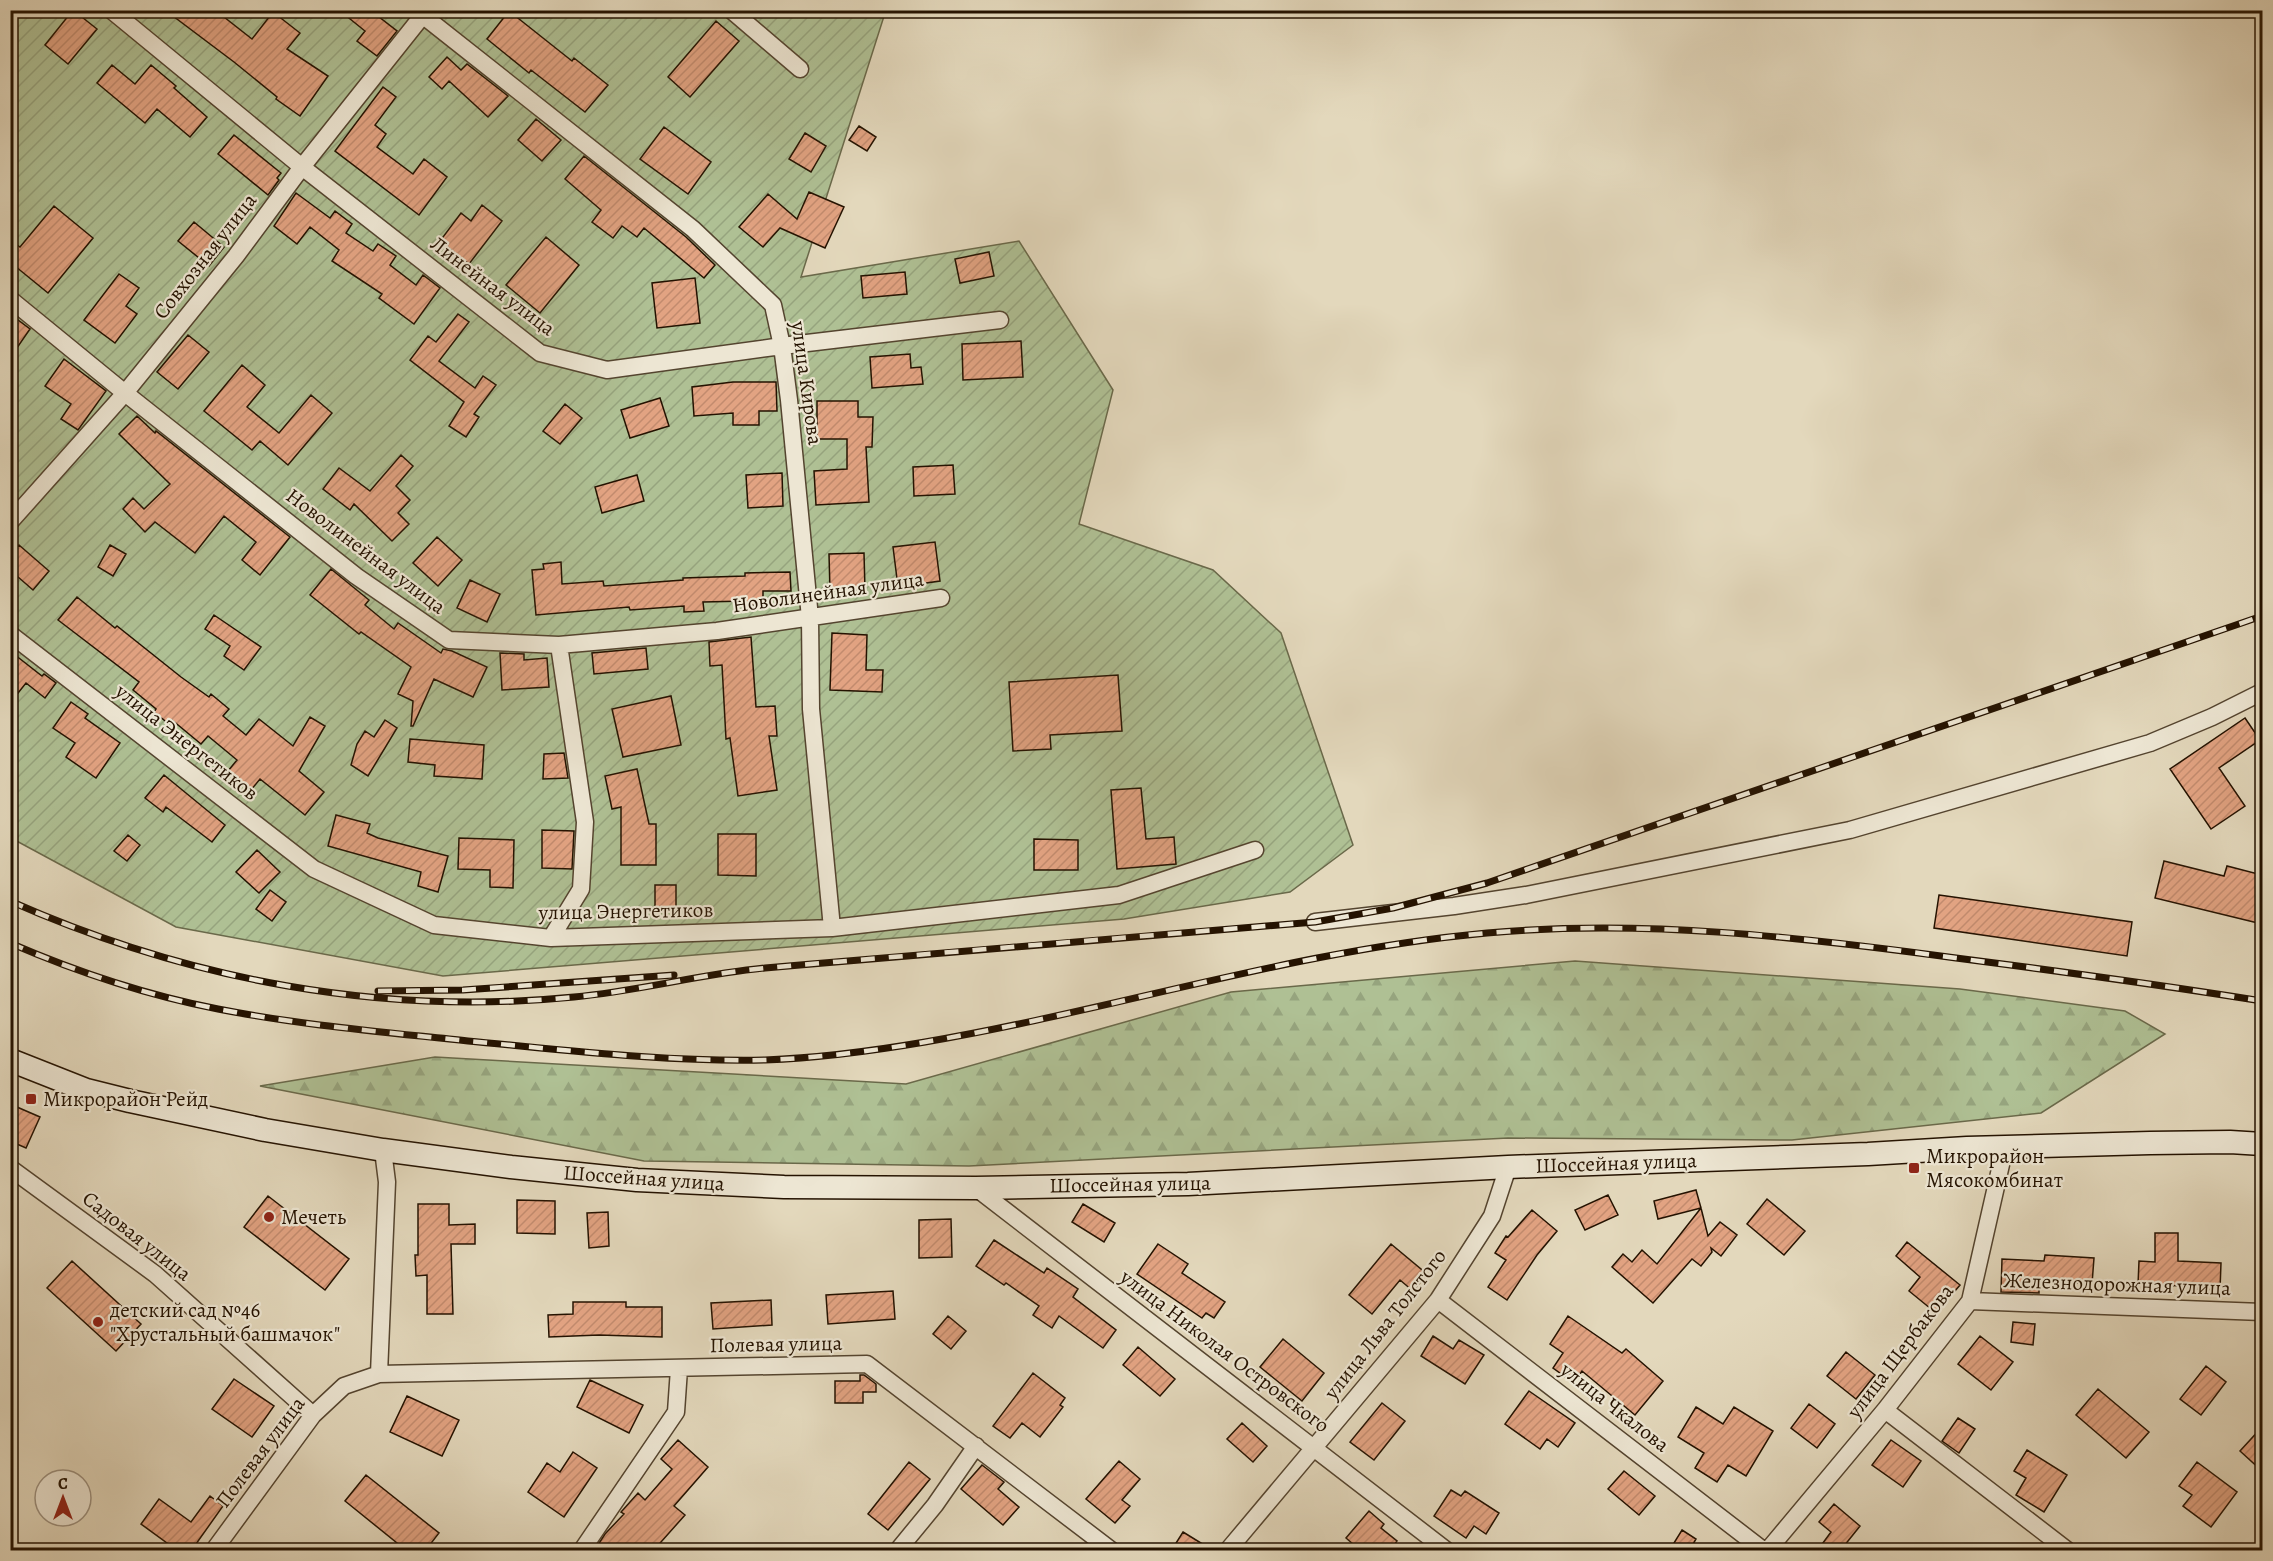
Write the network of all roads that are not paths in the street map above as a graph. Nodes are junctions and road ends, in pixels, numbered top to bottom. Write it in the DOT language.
graph roads {
  1 [pos="111,10"];
  2 [pos="731,10"];
  3 [pos="422,12"];
  4 [pos="800,69"];
  5 [pos="302,167"];
  6 [pos="10,299"];
  7 [pos="1000,320"];
  8 [pos="782,346"];
  9 [pos="125,393"];
  10 [pos="10,522"];
  11 [pos="941,598"];
  12 [pos="810,618"];
  13 [pos="10,634"];
  14 [pos="559,645"];
  15 [pos="2262,692"];
  16 [pos="1255,850"];
  17 [pos="1315,922"];
  18 [pos="832,928"];
  19 [pos="551,938"];
  20 [pos="10,1060"];
  21 [pos="2262,1144"];
  22 [pos="2006,1147"];
  23 [pos="383,1150"];
  24 [pos="1508,1167"];
  25 [pos="10,1168"];
  26 [pos="976,1188"];
  27 [pos="1438,1300"];
  28 [pos="1970,1301"];
  29 [pos="2262,1312"];
  30 [pos="679,1369"];
  31 [pos="379,1374"];
  32 [pos="1885,1410"];
  33 [pos="313,1415"];
  34 [pos="976,1446"];
  35 [pos="1315,1447"];
  36 [pos="214,1551"];
  37 [pos="582,1551"];
  38 [pos="898,1551"];
  39 [pos="1111,1551"];
  40 [pos="1228,1551"];
  41 [pos="1446,1551"];
  42 [pos="1763,1551"];
  43 [pos="1768,1551"];
  44 [pos="2067,1551"];
  1 -- 5 [label="street, Линейная улица"];
  2 -- 4 [label="street"];
  3 -- 5 [label="street, Совхозная улица"];
  3 -- 8 [label="street, улица Кирова"];
  5 -- 8 [label="street, Линейная улица"];
  5 -- 9 [label="street, Совхозная улица"];
  6 -- 9 [label="street, Новолинейная улица"];
  7 -- 8 [label="street, Линейная улица"];
  8 -- 12 [label="street, улица Кирова"];
  9 -- 10 [label="street, Совхозная улица"];
  9 -- 14 [label="street, Новолинейная улица"];
  11 -- 12 [label="street, Новолинейная улица"];
  12 -- 14 [label="street, Новолинейная улица"];
  12 -- 18 [label="street, улица Кирова"];
  13 -- 19 [label="street, улица Энергетиков"];
  14 -- 19 [label="street"];
  15 -- 17 [label="street"];
  16 -- 18 [label="street, улица Энергетиков"];
  18 -- 19 [label="street, улица Энергетиков"];
  20 -- 23 [label="main road, Шоссейная улица"];
  21 -- 22 [label="main road, Шоссейная улица"];
  22 -- 24 [label="main road, Шоссейная улица"];
  22 -- 28 [label="street, улица Щербакова"];
  23 -- 26 [label="main road, Шоссейная улица"];
  23 -- 31 [label="street"];
  24 -- 26 [label="main road, Шоссейная улица"];
  24 -- 27 [label="street, улица Льва Толстого"];
  25 -- 33 [label="street, Садовая улица"];
  26 -- 35 [label="street, улица Николая Островского"];
  27 -- 35 [label="street, улица Льва Толстого"];
  27 -- 42 [label="street, улица Чкалова"];
  28 -- 29 [label="street, Железнодорожная улица"];
  28 -- 32 [label="street, улица Щербакова"];
  30 -- 31 [label="street, Полевая улица"];
  30 -- 34 [label="street, Полевая улица"];
  30 -- 37 [label="street"];
  31 -- 33 [label="street, Полевая улица"];
  32 -- 43 [label="street, улица Щербакова"];
  32 -- 44 [label="street"];
  33 -- 36 [label="street, Полевая улица"];
  34 -- 38 [label="street"];
  34 -- 39 [label="street, Полевая улица"];
  35 -- 40 [label="street, улица Льва Толстого"];
  35 -- 41 [label="street, улица Николая Островского"];
}
